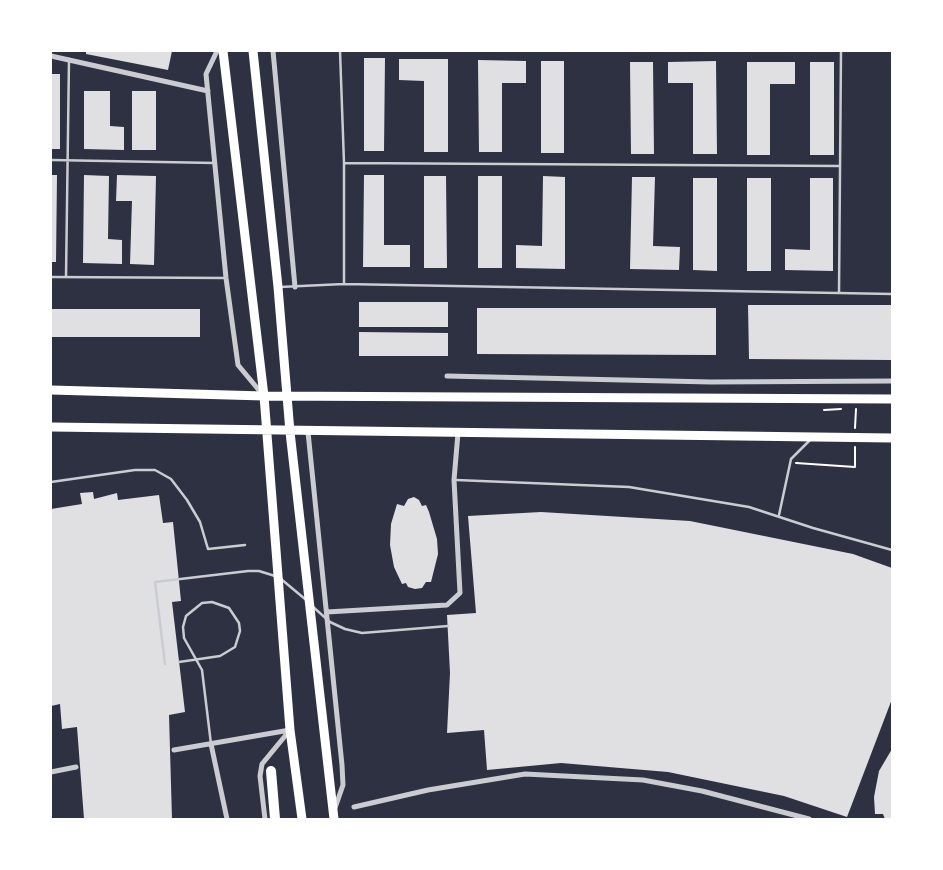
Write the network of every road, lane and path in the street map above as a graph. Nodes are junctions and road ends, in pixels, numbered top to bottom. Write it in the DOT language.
graph roads {
  1 [pos="217,51"];
  2 [pos="223,51"];
  3 [pos="253,51"];
  4 [pos="273,51"];
  5 [pos="340,51"];
  6 [pos="841,51"];
  7 [pos="51,56"];
  8 [pos="69,59"];
  9 [pos="208,91"];
  10 [pos="51,160"];
  11 [pos="68,161"];
  12 [pos="216,163"];
  13 [pos="344,163"];
  14 [pos="840,166"];
  15 [pos="51,277"];
  16 [pos="66,277"];
  17 [pos="226,278"];
  18 [pos="344,284"];
  19 [pos="295,286"];
  20 [pos="278,287"];
  21 [pos="839,293"];
  22 [pos="892,294"];
  23 [pos="447,376"];
  24 [pos="892,381"];
  25 [pos="51,390"];
  26 [pos="264,396"];
  27 [pos="288,396"];
  28 [pos="892,399"];
  29 [pos="856,409"];
  30 [pos="51,427"];
  31 [pos="855,431"];
  32 [pos="265,432"];
  33 [pos="290,432"];
  34 [pos="309,432"];
  35 [pos="458,433"];
  36 [pos="813,437"];
  37 [pos="892,438"];
  38 [pos="855,443"];
  39 [pos="790,463"];
  40 [pos="454,480"];
  41 [pos="51,482"];
  42 [pos="779,516"];
  43 [pos="245,545"];
  44 [pos="892,550"];
  45 [pos="327,612"];
  46 [pos="448,626"];
  47 [pos="179,662"];
  48 [pos="165,664"];
  49 [pos="290,730"];
  50 [pos="211,744"];
  51 [pos="174,750"];
  52 [pos="76,767"];
  53 [pos="271,771"];
  54 [pos="51,772"];
  55 [pos="354,807"];
  56 [pos="333,817"];
  57 [pos="227,819"];
  58 [pos="265,819"];
  59 [pos="275,819"];
  60 [pos="302,819"];
  61 [pos="809,819"];
  1 -- 9 [label="street"];
  2 -- 26 [label="main road"];
  3 -- 20 [label="main road"];
  4 -- 19 [label="street"];
  5 -- 13 [label="lane"];
  6 -- 14 [label="lane"];
  7 -- 8 [label="street"];
  8 -- 9 [label="street"];
  8 -- 11 [label="lane"];
  9 -- 12 [label="street"];
  10 -- 11 [label="lane"];
  11 -- 12 [label="lane"];
  11 -- 16 [label="lane"];
  12 -- 17 [label="street"];
  13 -- 14 [label="lane"];
  13 -- 18 [label="lane"];
  14 -- 21 [label="lane"];
  15 -- 16 [label="lane"];
  16 -- 17 [label="lane"];
  17 -- 26 [label="street"];
  18 -- 19 [label="lane"];
  18 -- 21 [label="lane"];
  19 -- 20 [label="lane"];
  20 -- 27 [label="main road"];
  21 -- 22 [label="lane"];
  23 -- 24 [label="street"];
  25 -- 26 [label="main road"];
  26 -- 27 [label="main road"];
  26 -- 32 [label="main road"];
  27 -- 28 [label="main road"];
  27 -- 33 [label="main road"];
  29 -- 31 [label="path"];
  30 -- 32 [label="main road"];
  32 -- 33 [label="main road"];
  32 -- 49 [label="main road"];
  33 -- 34 [label="main road"];
  33 -- 56 [label="main road"];
  34 -- 35 [label="main road"];
  34 -- 45 [label="street"];
  35 -- 36 [label="main road"];
  35 -- 40 [label="street"];
  36 -- 37 [label="main road"];
  36 -- 39 [label="lane"];
  38 -- 39 [label="path"];
  39 -- 42 [label="lane"];
  40 -- 42 [label="lane"];
  40 -- 45 [label="street"];
  41 -- 43 [label="lane"];
  42 -- 44 [label="lane"];
  45 -- 56 [label="street"];
  46 -- 48 [label="lane"];
  47 -- 50 [label="lane"];
  49 -- 50 [label="street"];
  49 -- 58 [label="street"];
  49 -- 60 [label="main road"];
  50 -- 51 [label="street"];
  50 -- 57 [label="street"];
  52 -- 54 [label="street"];
  53 -- 59 [label="highway"];
  55 -- 61 [label="street"];
}
